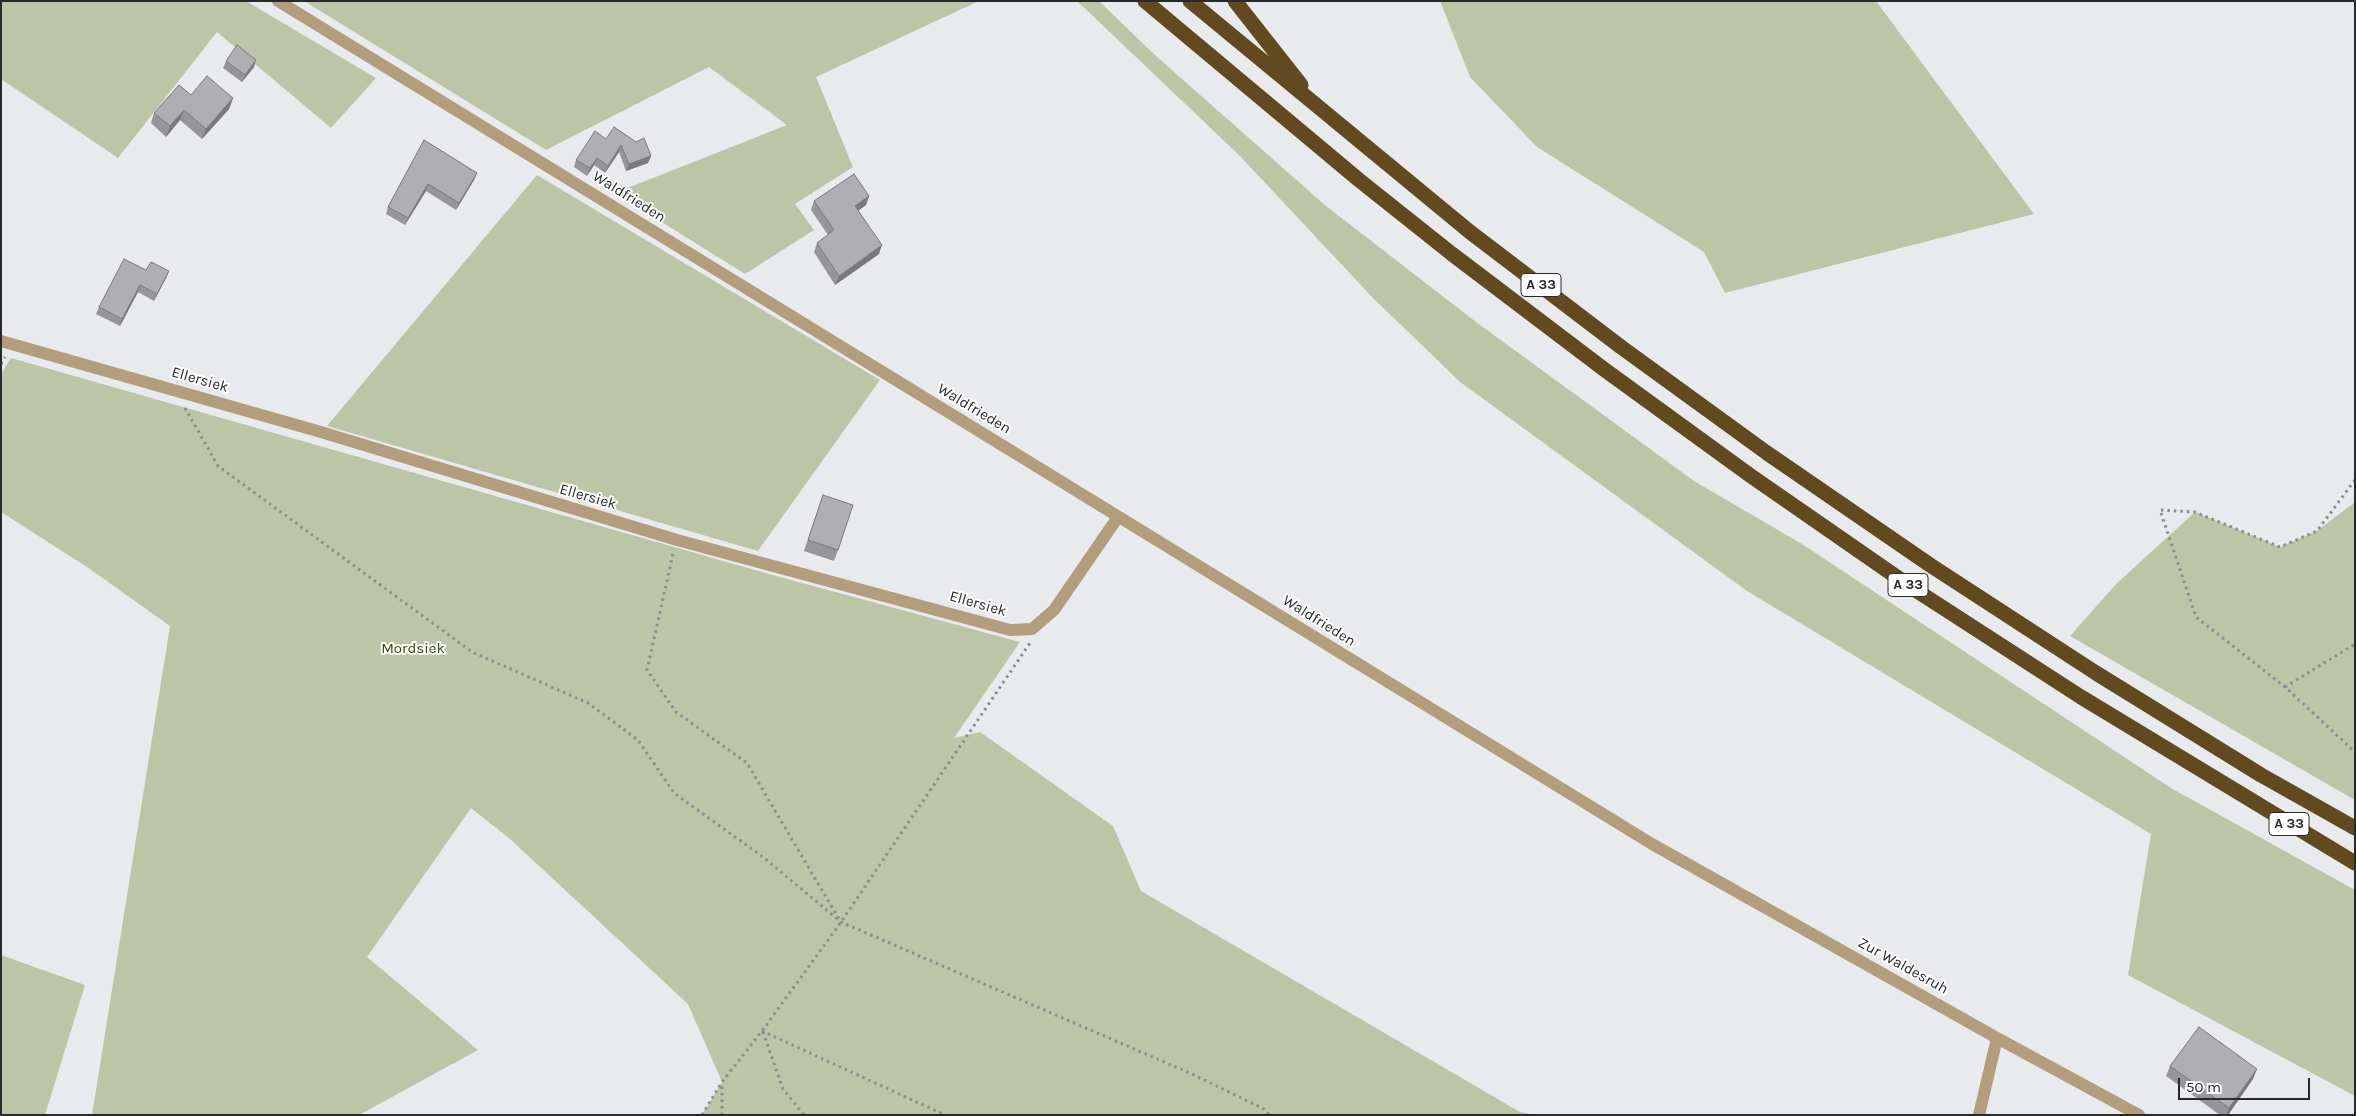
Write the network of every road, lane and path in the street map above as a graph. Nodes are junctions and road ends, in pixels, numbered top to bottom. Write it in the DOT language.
graph roads {
  1 [pos="278,1"];
  2 [pos="1145,1"];
  3 [pos="1190,1"];
  4 [pos="1235,1"];
  5 [pos="1321,110"];
  6 [pos="1,341"];
  7 [pos="175,390"];
  8 [pos="2355,480"];
  9 [pos="1118,517"];
  10 [pos="676,540"];
  11 [pos="1032,628"];
  12 [pos="2355,644"];
  13 [pos="2285,687"];
  14 [pos="2355,752"];
  15 [pos="2355,828"];
  16 [pos="1652,844"];
  17 [pos="2355,863"];
  18 [pos="840,922"];
  19 [pos="762,1031"];
  20 [pos="1998,1038"];
  21 [pos="722,1082"];
  22 [pos="702,1115"];
  23 [pos="722,1115"];
  24 [pos="804,1115"];
  25 [pos="945,1115"];
  26 [pos="1269,1115"];
  27 [pos="1978,1115"];
  28 [pos="2139,1115"];
  1 -- 9 [label="street, Waldfrieden"];
  2 -- 17 [label="highway, A 33"];
  3 -- 5 [label="highway, A 33"];
  4 -- 5 [label="highway"];
  5 -- 15 [label="highway, A 33"];
  6 -- 7 [label="street, Ellersiek"];
  7 -- 10 [label="street, Ellersiek"];
  7 -- 18 [label="path"];
  8 -- 13 [label="path"];
  9 -- 11 [label="street"];
  9 -- 16 [label="street, Waldfrieden"];
  10 -- 11 [label="street, Ellersiek"];
  10 -- 18 [label="path"];
  11 -- 18 [label="path"];
  12 -- 13 [label="path"];
  13 -- 14 [label="path"];
  16 -- 20 [label="street, Zur Waldesruh"];
  18 -- 19 [label="path"];
  18 -- 26 [label="path"];
  19 -- 21 [label="path"];
  19 -- 24 [label="path"];
  19 -- 25 [label="path"];
  20 -- 27 [label="street"];
  20 -- 28 [label="street, Zur Waldesruh"];
  21 -- 22 [label="path"];
  21 -- 23 [label="path"];
}
